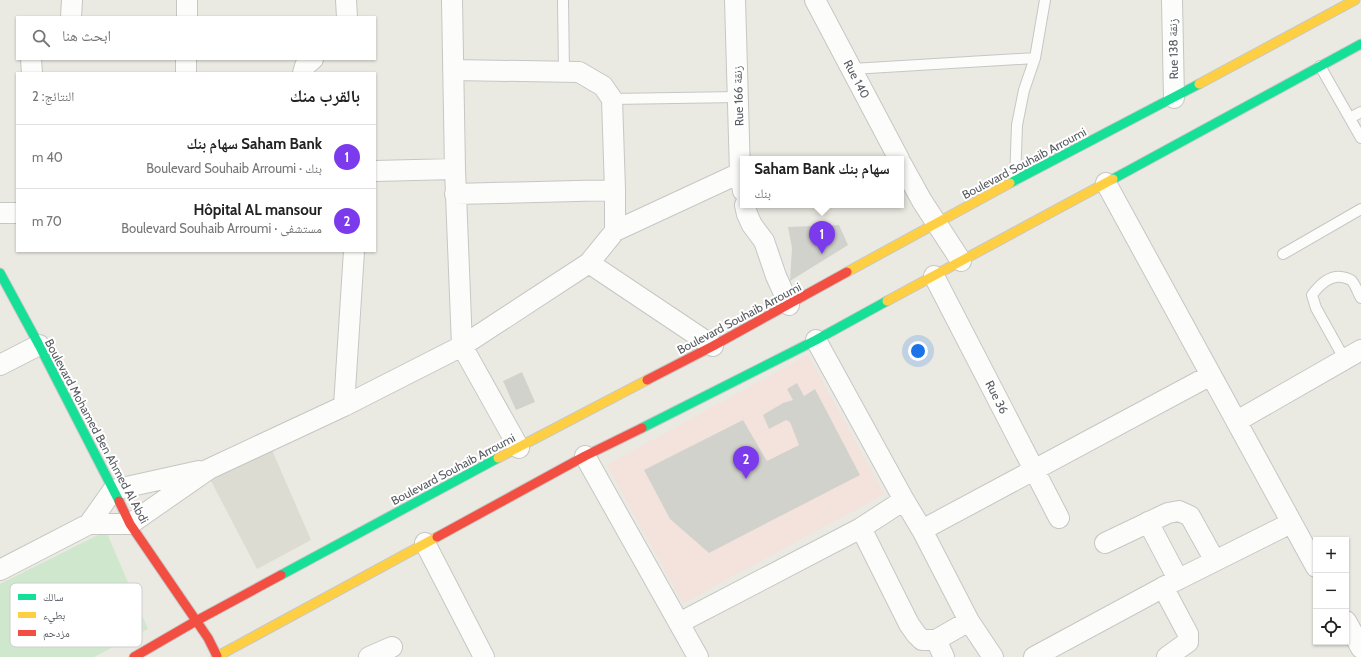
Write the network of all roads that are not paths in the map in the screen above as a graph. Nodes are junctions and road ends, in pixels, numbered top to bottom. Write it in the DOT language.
graph roads {
  1 [pos="72,0"];
  2 [pos="187,0"];
  3 [pos="346,0"];
  4 [pos="452,0"];
  5 [pos="564,0"];
  6 [pos="735,0"];
  7 [pos="815,0"];
  8 [pos="1045,0"];
  9 [pos="1172,0"];
  10 [pos="1356,0"];
  11 [pos="72,16"];
  12 [pos="187,16"];
  13 [pos="347,16"];
  14 [pos="1361,44"];
  15 [pos="1035,58"];
  16 [pos="31,60"];
  17 [pos="186,60"];
  18 [pos="313,60"];
  19 [pos="1320,66"];
  20 [pos="852,69"];
  21 [pos="453,70"];
  22 [pos="32,72"];
  23 [pos="186,72"];
  24 [pos="304,72"];
  25 [pos="564,72"];
  26 [pos="738,97"];
  27 [pos="1174,98"];
  28 [pos="612,99"];
  29 [pos="1361,112"];
  30 [pos="1350,118"];
  31 [pos="1361,138"];
  32 [pos="741,156"];
  33 [pos="897,156"];
  34 [pos="904,168"];
  35 [pos="454,169"];
  36 [pos="376,172"];
  37 [pos="1015,180"];
  38 [pos="740,183"];
  39 [pos="1106,183"];
  40 [pos="615,190"];
  41 [pos="455,194"];
  42 [pos="745,208"];
  43 [pos="1361,209"];
  44 [pos="0,213"];
  45 [pos="16,213"];
  46 [pos="936,224"];
  47 [pos="615,231"];
  48 [pos="354,252"];
  49 [pos="1283,254"];
  50 [pos="961,261"];
  51 [pos="589,263"];
  52 [pos="0,274"];
  53 [pos="934,276"];
  54 [pos="1361,298"];
  55 [pos="789,305"];
  56 [pos="816,340"];
  57 [pos="38,345"];
  58 [pos="462,346"];
  59 [pos="713,346"];
  60 [pos="1353,355"];
  61 [pos="0,364"];
  62 [pos="1212,374"];
  63 [pos="344,406"];
  64 [pos="1237,421"];
  65 [pos="519,448"];
  66 [pos="585,456"];
  67 [pos="209,468"];
  68 [pos="1034,470"];
  69 [pos="113,490"];
  70 [pos="904,500"];
  71 [pos="1059,518"];
  72 [pos="1148,522"];
  73 [pos="1291,523"];
  74 [pos="89,524"];
  75 [pos="130,524"];
  76 [pos="861,528"];
  77 [pos="922,530"];
  78 [pos="425,543"];
  79 [pos="1105,543"];
  80 [pos="1215,561"];
  81 [pos="1313,562"];
  82 [pos="0,570"];
  83 [pos="1171,583"];
  84 [pos="196,621"];
  85 [pos="969,621"];
  86 [pos="679,622"];
  87 [pos="1349,626"];
  88 [pos="392,647"];
  89 [pos="940,648"];
  90 [pos="1361,648"];
  91 [pos="134,657"];
  92 [pos="217,657"];
  93 [pos="369,657"];
  94 [pos="484,657"];
  95 [pos="698,657"];
  96 [pos="993,657"];
  97 [pos="1034,657"];
  98 [pos="1167,657"];
  1 -- 11 [label="street"];
  2 -- 12 [label="street"];
  3 -- 13 [label="street"];
  4 -- 21 [label="street"];
  5 -- 25 [label="lane"];
  6 -- 26 [label="street, Rue 166 زنقة"];
  7 -- 20 [label="street, Rue 140"];
  8 -- 15 [label="lane"];
  9 -- 27 [label="street, Rue 138 زنقة"];
  10 -- 27 [label="street, Boulevard Souhaib Arroumi"];
  14 -- 19 [label="street"];
  15 -- 20 [label="lane"];
  15 -- 37 [label="lane"];
  16 -- 22 [label="street"];
  17 -- 23 [label="street"];
  18 -- 24 [label="street"];
  19 -- 30 [label="lane"];
  19 -- 39 [label="street"];
  20 -- 33 [label="street, Rue 140"];
  21 -- 25 [label="street"];
  21 -- 35 [label="street"];
  25 -- 28 [label="street"];
  26 -- 28 [label="lane"];
  26 -- 32 [label="street, Rue 166 زنقة"];
  27 -- 37 [label="street, Boulevard Souhaib Arroumi"];
  28 -- 40 [label="street"];
  29 -- 30 [label="lane"];
  30 -- 31 [label="lane"];
  34 -- 46 [label="street"];
  35 -- 36 [label="street"];
  35 -- 41 [label="street"];
  37 -- 46 [label="street, Boulevard Souhaib Arroumi"];
  38 -- 47 [label="street"];
  39 -- 50 [label="street"];
  39 -- 62 [label="street"];
  40 -- 41 [label="street"];
  40 -- 47 [label="street"];
  41 -- 58 [label="street"];
  42 -- 55 [label="street"];
  43 -- 49 [label="lane"];
  44 -- 45 [label="street"];
  46 -- 50 [label="street"];
  46 -- 55 [label="street, Boulevard Souhaib Arroumi"];
  47 -- 51 [label="street"];
  48 -- 63 [label="street"];
  50 -- 53 [label="street"];
  51 -- 58 [label="street"];
  51 -- 59 [label="street"];
  52 -- 57 [label="street, Boulevard Mohamed Ben Ahmed Al Abdi"];
  53 -- 56 [label="street"];
  53 -- 68 [label="street, Rue 36"];
  54 -- 60 [label="lane"];
  55 -- 59 [label="street, Boulevard Souhaib Arroumi"];
  56 -- 66 [label="street"];
  56 -- 70 [label="street"];
  57 -- 61 [label="street"];
  57 -- 69 [label="street, Boulevard Mohamed Ben Ahmed Al Abdi"];
  58 -- 63 [label="street"];
  58 -- 65 [label="street"];
  59 -- 65 [label="street, Boulevard Souhaib Arroumi"];
  60 -- 64 [label="street"];
  62 -- 64 [label="street"];
  62 -- 68 [label="street"];
  63 -- 67 [label="street"];
  64 -- 73 [label="street"];
  65 -- 84 [label="street, Boulevard Souhaib Arroumi"];
  66 -- 78 [label="street"];
  66 -- 86 [label="street"];
  67 -- 69 [label="street"];
  67 -- 75 [label="street"];
  68 -- 71 [label="street, Rue 36"];
  68 -- 77 [label="street"];
  69 -- 74 [label="street"];
  69 -- 75 [label="street, Boulevard Mohamed Ben Ahmed Al Abdi"];
  70 -- 76 [label="street"];
  70 -- 77 [label="street"];
  72 -- 79 [label="street"];
  72 -- 80 [label="street"];
  72 -- 83 [label="street"];
  73 -- 80 [label="street"];
  73 -- 81 [label="street"];
  74 -- 75 [label="street"];
  74 -- 82 [label="street"];
  75 -- 84 [label="street, Boulevard Mohamed Ben Ahmed Al Abdi"];
  76 -- 86 [label="street"];
  76 -- 89 [label="street"];
  77 -- 85 [label="street"];
  78 -- 92 [label="street"];
  78 -- 94 [label="street"];
  80 -- 83 [label="street"];
  83 -- 97 [label="street"];
  83 -- 98 [label="street"];
  84 -- 91 [label="street, Boulevard Souhaib Arroumi"];
  84 -- 92 [label="street, Boulevard Mohamed Ben Ahmed Al Abdi"];
  85 -- 89 [label="street"];
  85 -- 96 [label="street"];
  86 -- 95 [label="street"];
  87 -- 90 [label="street"];
  88 -- 93 [label="street"];
}
